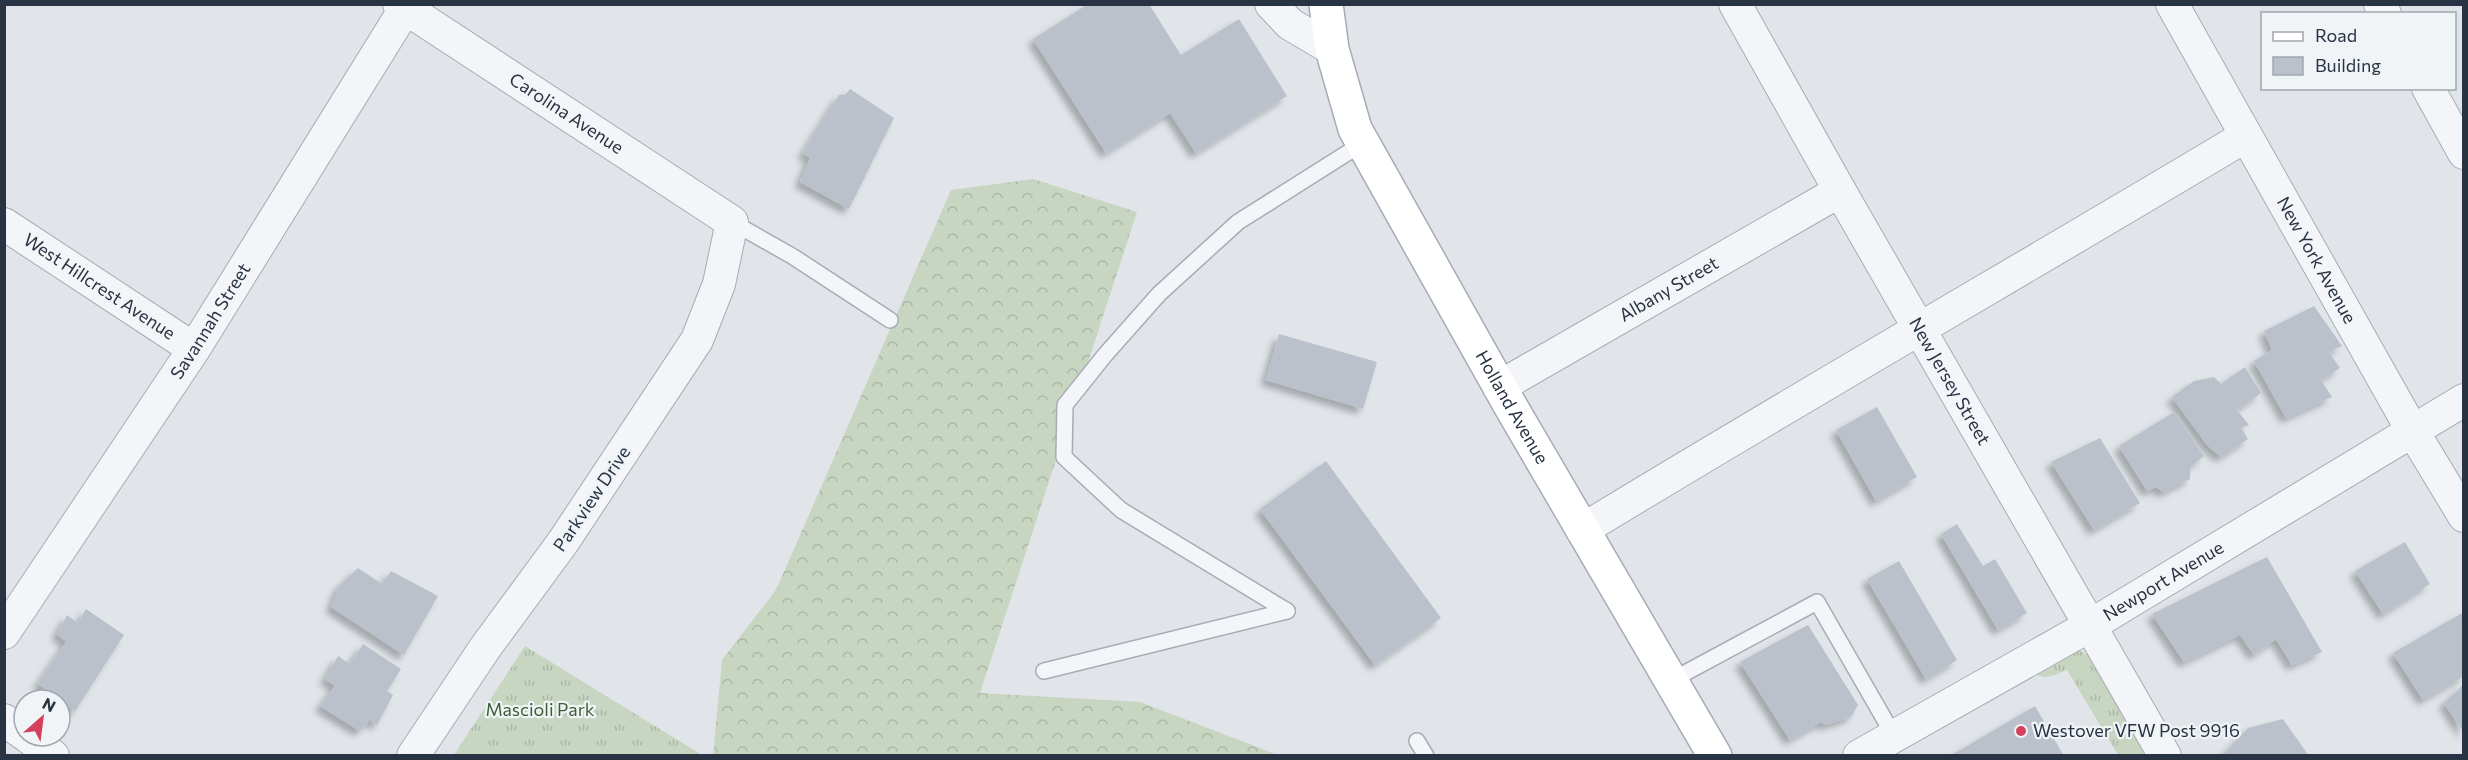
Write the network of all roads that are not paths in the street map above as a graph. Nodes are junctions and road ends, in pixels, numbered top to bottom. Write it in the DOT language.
graph roads {
  1 [pos="1271,4"];
  2 [pos="1326,4"];
  3 [pos="1735,4"];
  4 [pos="2172,4"];
  5 [pos="404,6"];
  6 [pos="1332,49"];
  7 [pos="2429,90"];
  8 [pos="2246,136"];
  9 [pos="1363,143"];
  10 [pos="2463,153"];
  11 [pos="1840,192"];
  12 [pos="732,222"];
  13 [pos="4,224"];
  14 [pos="890,320"];
  15 [pos="1920,330"];
  16 [pos="194,348"];
  17 [pos="1499,387"];
  18 [pos="2463,400"];
  19 [pos="2412,430"];
  20 [pos="2463,516"];
  21 [pos="1582,530"];
  22 [pos="2091,625"];
  23 [pos="4,633"];
  24 [pos="1044,671"];
  25 [pos="1672,680"];
  26 [pos="1894,736"];
  27 [pos="1417,741"];
  28 [pos="413,756"];
  29 [pos="1426,756"];
  30 [pos="1715,756"];
  31 [pos="1859,756"];
  32 [pos="2165,756"];
  1 -- 6 [label="street"];
  2 -- 6 [label="main road, Holland Avenue"];
  3 -- 11 [label="street, New Jersey Street"];
  4 -- 8 [label="street, New York Avenue"];
  5 -- 12 [label="street, Carolina Avenue"];
  5 -- 16 [label="street, Savannah Street"];
  6 -- 9 [label="main road, Holland Avenue"];
  7 -- 10 [label="street"];
  8 -- 15 [label="street"];
  8 -- 19 [label="street, New York Avenue"];
  9 -- 17 [label="main road, Holland Avenue"];
  9 -- 24 [label="lane"];
  11 -- 15 [label="street, New Jersey Street"];
  11 -- 17 [label="street, Albany Street"];
  12 -- 14 [label="lane"];
  12 -- 28 [label="street, Parkview Drive"];
  13 -- 16 [label="street, West Hillcrest Avenue"];
  15 -- 21 [label="street"];
  15 -- 22 [label="street, New Jersey Street"];
  16 -- 23 [label="street, Savannah Street"];
  17 -- 21 [label="main road, Holland Avenue"];
  18 -- 19 [label="street, Newport Avenue"];
  19 -- 20 [label="street, New York Avenue"];
  19 -- 22 [label="street, Newport Avenue"];
  21 -- 25 [label="main road, Holland Avenue"];
  22 -- 26 [label="street, Newport Avenue"];
  22 -- 32 [label="street, New Jersey Street"];
  25 -- 26 [label="lane"];
  25 -- 30 [label="main road, Holland Avenue"];
  26 -- 31 [label="street, Newport Avenue"];
  27 -- 29 [label="lane"];
}
